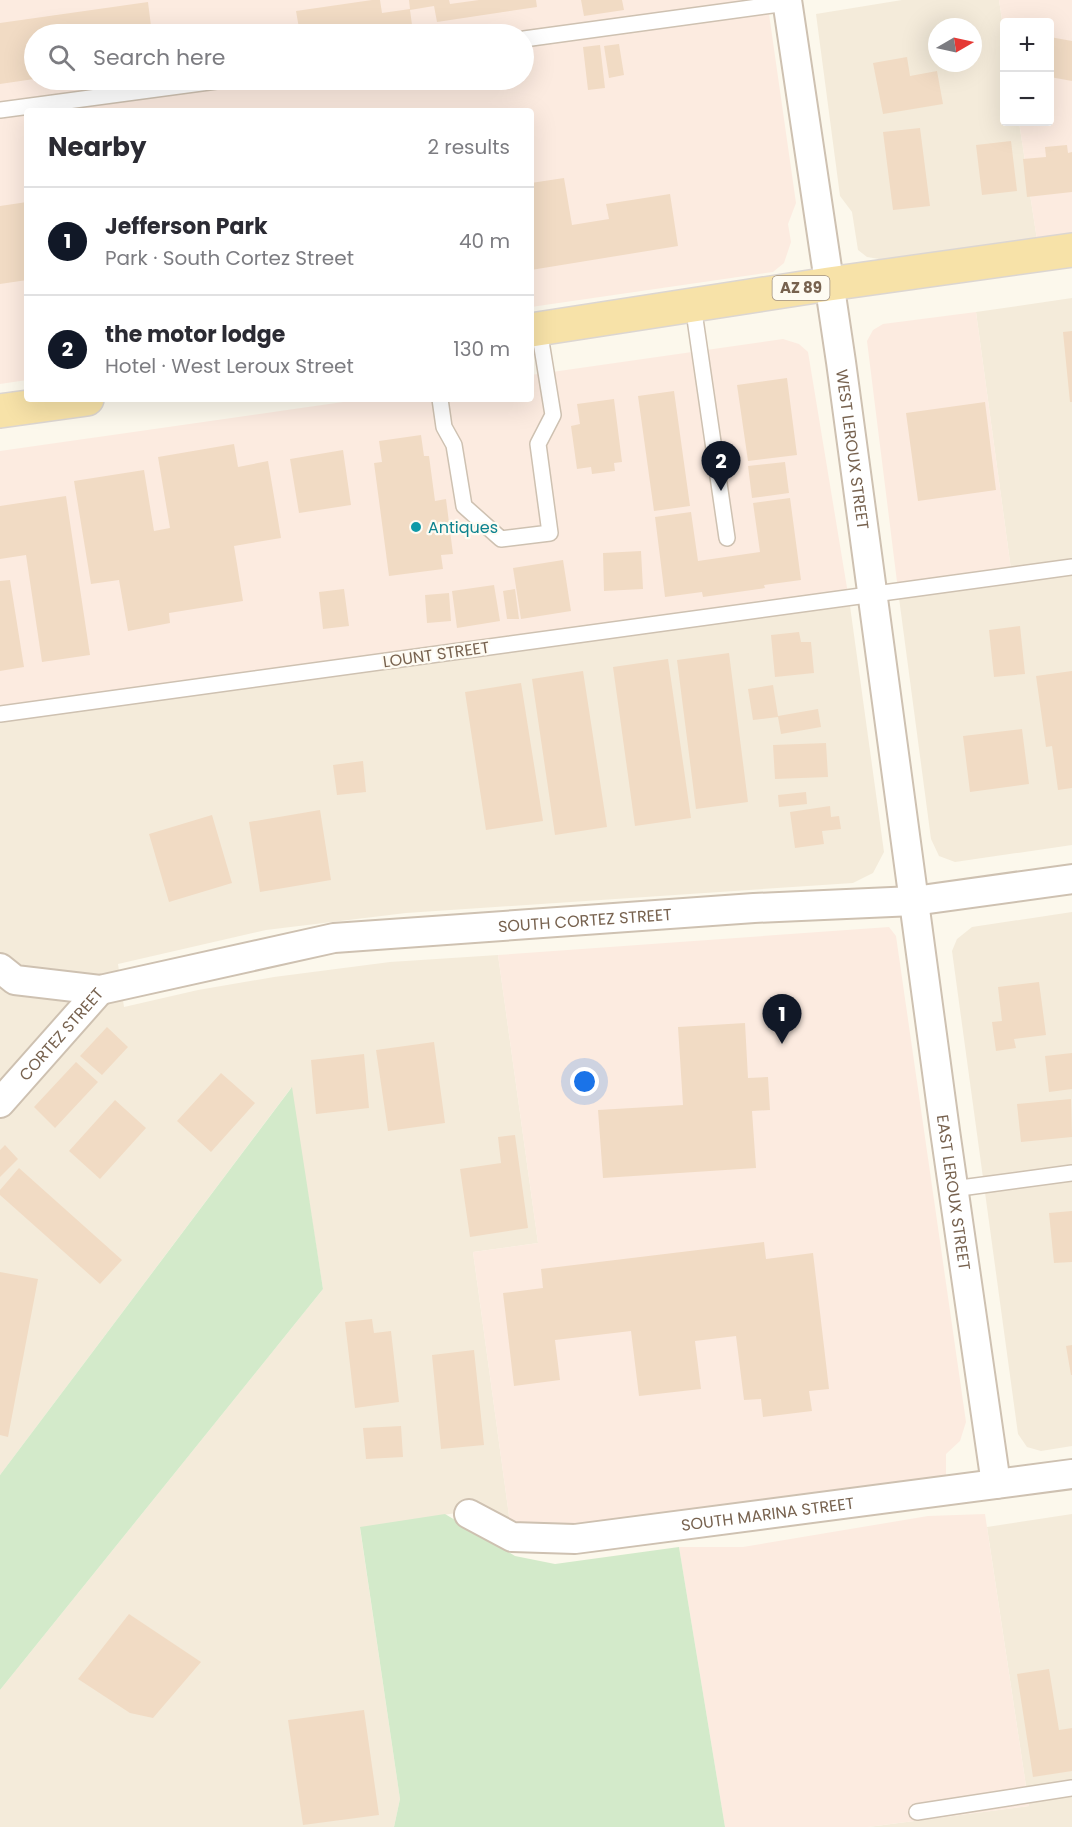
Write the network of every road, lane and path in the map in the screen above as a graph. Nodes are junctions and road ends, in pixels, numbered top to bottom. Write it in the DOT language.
graph roads {
  1 [pos="794,1"];
  2 [pos="534,38"];
  3 [pos="149,90"];
  4 [pos="0,110"];
  5 [pos="1072,250"];
  6 [pos="829,284"];
  7 [pos="693,305"];
  8 [pos="535,329"];
  9 [pos="65,402"];
  10 [pos="440,402"];
  11 [pos="0,411"];
  12 [pos="727,538"];
  13 [pos="1072,567"];
  14 [pos="872,595"];
  15 [pos="0,714"];
  16 [pos="1072,879"];
  17 [pos="914,901"];
  18 [pos="0,968"];
  19 [pos="100,990"];
  20 [pos="0,1103"];
  21 [pos="1072,1173"];
  22 [pos="953,1189"];
  23 [pos="1072,1474"];
  24 [pos="996,1484"];
  25 [pos="469,1514"];
  26 [pos="1072,1788"];
  27 [pos="916,1812"];
  1 -- 2 [label="lane"];
  1 -- 6 [label="street, WEST LEROUX STREET"];
  3 -- 4 [label="lane"];
  5 -- 6 [label="main road, AZ 89"];
  6 -- 7 [label="main road, AZ 89"];
  6 -- 14 [label="street, WEST LEROUX STREET"];
  7 -- 8 [label="main road, AZ 89"];
  7 -- 12 [label="lane"];
  8 -- 10 [label="lane"];
  9 -- 11 [label="main road"];
  13 -- 14 [label="lane, LOUNT STREET"];
  14 -- 15 [label="lane, LOUNT STREET"];
  14 -- 17 [label="street, WEST LEROUX STREET"];
  16 -- 17 [label="street, SOUTH CORTEZ STREET"];
  17 -- 19 [label="street, SOUTH CORTEZ STREET"];
  17 -- 22 [label="street, EAST LEROUX STREET"];
  18 -- 19 [label="street, CORTEZ STREET"];
  19 -- 20 [label="street, CORTEZ STREET"];
  21 -- 22 [label="lane"];
  22 -- 24 [label="street, EAST LEROUX STREET"];
  23 -- 24 [label="street, SOUTH MARINA STREET"];
  24 -- 25 [label="street, SOUTH MARINA STREET"];
  26 -- 27 [label="lane"];
}
